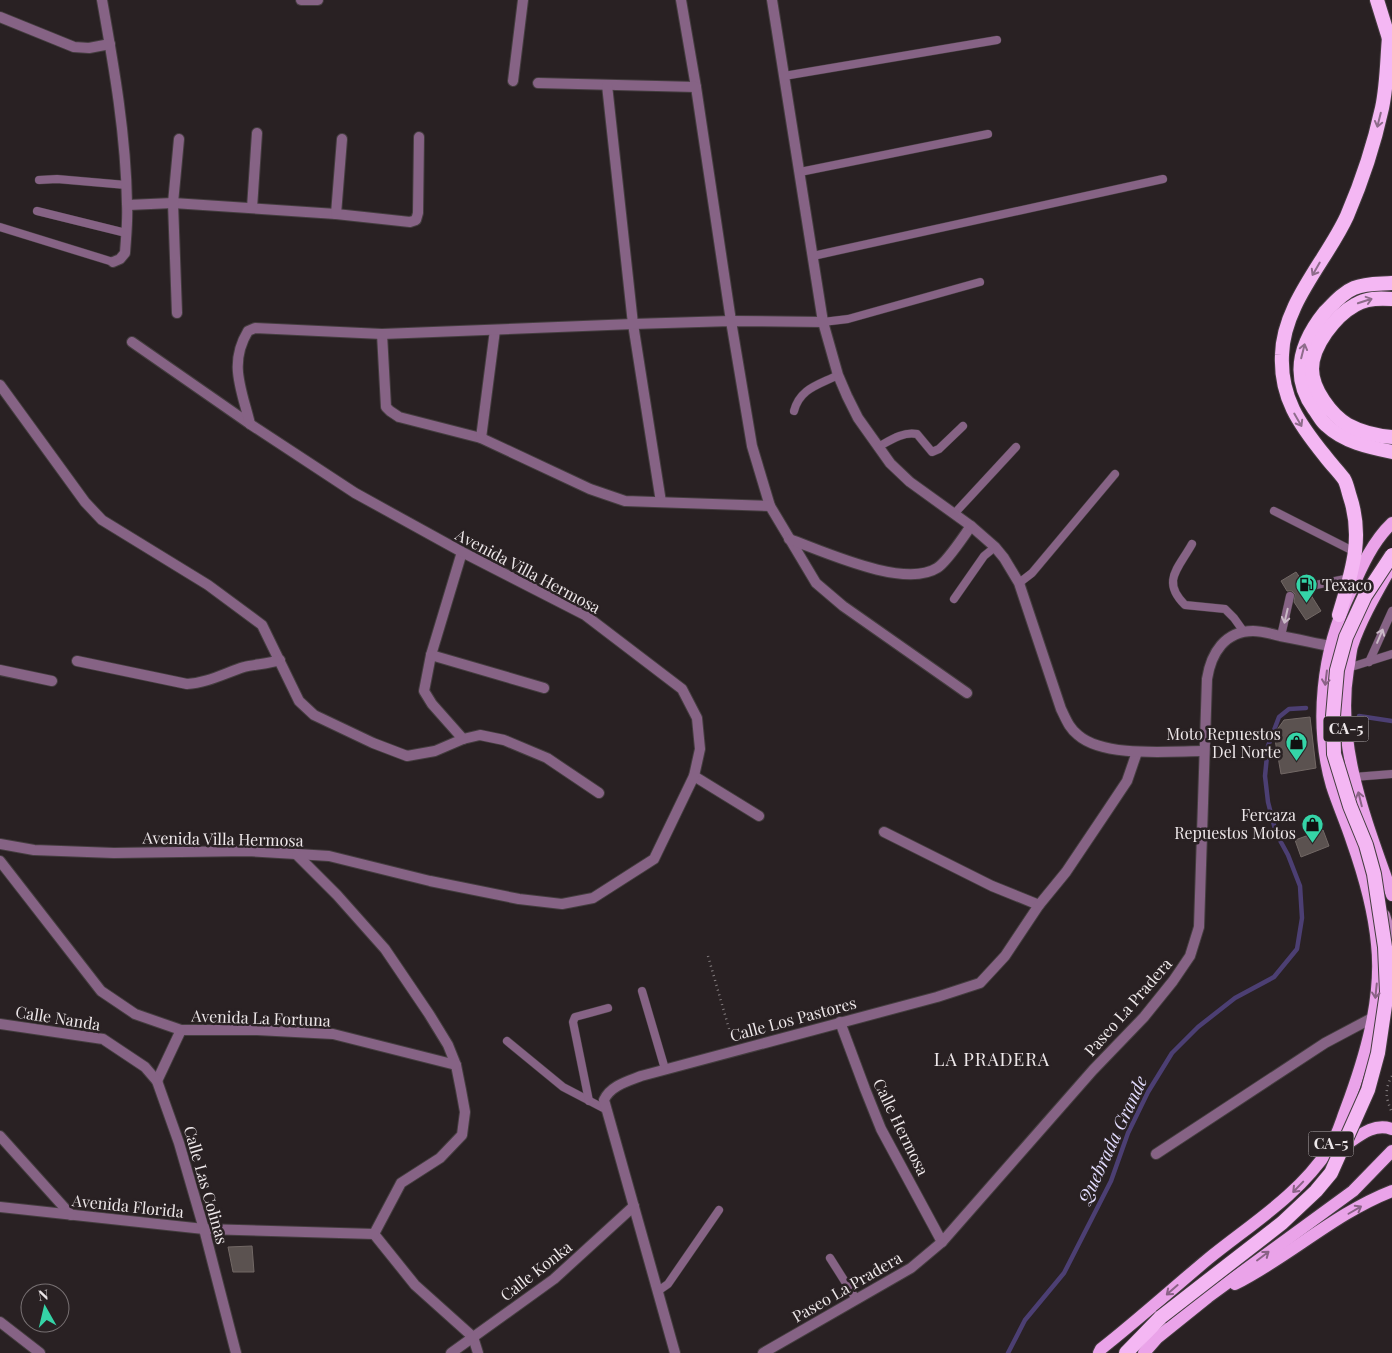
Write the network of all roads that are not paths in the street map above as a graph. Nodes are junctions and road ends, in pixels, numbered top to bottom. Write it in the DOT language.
graph roads {
  1 [pos="102,0"];
  2 [pos="301,0"];
  3 [pos="318,0"];
  4 [pos="523,0"];
  5 [pos="681,0"];
  6 [pos="772,0"];
  7 [pos="1377,0"];
  8 [pos="0,17"];
  9 [pos="997,40"];
  10 [pos="1391,42"];
  11 [pos="110,44"];
  12 [pos="784,76"];
  13 [pos="513,81"];
  14 [pos="538,83"];
  15 [pos="607,85"];
  16 [pos="696,87"];
  17 [pos="257,133"];
  18 [pos="988,134"];
  19 [pos="419,137"];
  20 [pos="179,139"];
  21 [pos="342,139"];
  22 [pos="800,172"];
  23 [pos="1163,179"];
  24 [pos="39,180"];
  25 [pos="126,185"];
  26 [pos="173,203"];
  27 [pos="128,205"];
  28 [pos="252,208"];
  29 [pos="37,211"];
  30 [pos="336,214"];
  31 [pos="0,227"];
  32 [pos="126,233"];
  33 [pos="813,256"];
  34 [pos="113,262"];
  35 [pos="980,282"];
  36 [pos="1392,283"];
  37 [pos="1392,299"];
  38 [pos="177,313"];
  39 [pos="731,321"];
  40 [pos="824,322"];
  41 [pos="633,324"];
  42 [pos="495,330"];
  43 [pos="382,334"];
  44 [pos="132,342"];
  45 [pos="838,375"];
  46 [pos="0,385"];
  47 [pos="794,411"];
  48 [pos="250,424"];
  49 [pos="963,426"];
  50 [pos="1392,437"];
  51 [pos="481,438"];
  52 [pos="878,447"];
  53 [pos="1016,447"];
  54 [pos="1392,452"];
  55 [pos="1115,474"];
  56 [pos="660,502"];
  57 [pos="770,506"];
  58 [pos="1274,511"];
  59 [pos="954,514"];
  60 [pos="1392,523"];
  61 [pos="971,526"];
  62 [pos="789,539"];
  63 [pos="1192,544"];
  64 [pos="995,546"];
  65 [pos="462,552"];
  66 [pos="1355,552"];
  67 [pos="1392,555"];
  68 [pos="1392,566"];
  69 [pos="1350,578"];
  70 [pos="1019,583"];
  71 [pos="1306,587"];
  72 [pos="1290,596"];
  73 [pos="954,599"];
  74 [pos="1392,611"];
  75 [pos="1339,615"];
  76 [pos="1244,632"];
  77 [pos="1281,636"];
  78 [pos="1330,646"];
  79 [pos="1392,654"];
  80 [pos="431,655"];
  81 [pos="280,660"];
  82 [pos="77,661"];
  83 [pos="1369,662"];
  84 [pos="1348,668"];
  85 [pos="0,670"];
  86 [pos="52,681"];
  87 [pos="544,688"];
  88 [pos="967,693"];
  89 [pos="463,740"];
  90 [pos="1204,751"];
  91 [pos="1136,752"];
  92 [pos="1392,774"];
  93 [pos="694,776"];
  94 [pos="1354,776"];
  95 [pos="599,793"];
  96 [pos="759,816"];
  97 [pos="884,832"];
  98 [pos="1352,840"];
  99 [pos="0,844"];
  100 [pos="296,854"];
  101 [pos="0,861"];
  102 [pos="1392,896"];
  103 [pos="1039,905"];
  104 [pos="1392,938"];
  105 [pos="642,991"];
  106 [pos="608,1008"];
  107 [pos="1372,1018"];
  108 [pos="840,1022"];
  109 [pos="0,1024"];
  110 [pos="181,1030"];
  111 [pos="507,1041"];
  112 [pos="456,1065"];
  113 [pos="665,1069"];
  114 [pos="157,1081"];
  115 [pos="589,1101"];
  116 [pos="607,1110"];
  117 [pos="1392,1129"];
  118 [pos="0,1136"];
  119 [pos="1392,1151"];
  120 [pos="1156,1154"];
  121 [pos="1320,1161"];
  122 [pos="1390,1191"];
  123 [pos="634,1206"];
  124 [pos="0,1207"];
  125 [pos="719,1210"];
  126 [pos="70,1215"];
  127 [pos="204,1229"];
  128 [pos="374,1234"];
  129 [pos="942,1242"];
  130 [pos="830,1258"];
  131 [pos="658,1291"];
  132 [pos="1208,1297"];
  133 [pos="856,1299"];
  134 [pos="0,1322"];
  135 [pos="472,1337"];
  136 [pos="40,1353"];
  137 [pos="236,1353"];
  138 [pos="451,1353"];
  139 [pos="478,1353"];
  140 [pos="675,1353"];
  141 [pos="763,1353"];
  142 [pos="1099,1353"];
  143 [pos="1126,1353"];
  144 [pos="1144,1353"];
  1 -- 11 [label="street"];
  2 -- 3 [label="street"];
  4 -- 13 [label="street"];
  5 -- 16 [label="street"];
  6 -- 12 [label="street"];
  7 -- 10 [label="highway"];
  8 -- 11 [label="street"];
  9 -- 12 [label="lane"];
  10 -- 66 [label="highway, one-way"];
  11 -- 25 [label="street"];
  12 -- 22 [label="street"];
  14 -- 15 [label="street"];
  15 -- 16 [label="street"];
  15 -- 41 [label="street"];
  16 -- 39 [label="street"];
  17 -- 28 [label="street"];
  18 -- 22 [label="lane"];
  19 -- 30 [label="street"];
  20 -- 26 [label="street"];
  21 -- 30 [label="street"];
  22 -- 33 [label="street"];
  23 -- 33 [label="lane"];
  24 -- 25 [label="lane"];
  25 -- 27 [label="street"];
  26 -- 27 [label="street"];
  26 -- 28 [label="street"];
  26 -- 38 [label="street"];
  27 -- 32 [label="street"];
  28 -- 30 [label="street"];
  29 -- 32 [label="lane"];
  31 -- 34 [label="lane"];
  32 -- 34 [label="street"];
  33 -- 40 [label="street"];
  35 -- 40 [label="lane"];
  54 -- 36 [label="highway, one-way"];
  50 -- 37 [label="highway, one-way"];
  39 -- 40 [label="street"];
  39 -- 41 [label="street"];
  39 -- 57 [label="street"];
  40 -- 45 [label="street"];
  41 -- 42 [label="street"];
  41 -- 56 [label="street"];
  42 -- 43 [label="street"];
  42 -- 51 [label="street"];
  43 -- 48 [label="street"];
  43 -- 51 [label="street"];
  44 -- 48 [label="street, Avenida Villa Hermosa"];
  45 -- 47 [label="lane"];
  45 -- 52 [label="street"];
  46 -- 81 [label="street"];
  48 -- 65 [label="street, Avenida Villa Hermosa"];
  49 -- 52 [label="lane"];
  51 -- 56 [label="street"];
  52 -- 59 [label="street"];
  53 -- 59 [label="lane"];
  55 -- 70 [label="lane"];
  56 -- 57 [label="street"];
  57 -- 62 [label="street"];
  58 -- 66 [label="lane"];
  59 -- 61 [label="street"];
  60 -- 75 [label="main road, CA-5"];
  61 -- 62 [label="street"];
  61 -- 64 [label="street"];
  62 -- 88 [label="street"];
  63 -- 76 [label="lane"];
  64 -- 70 [label="street"];
  64 -- 73 [label="lane"];
  65 -- 80 [label="street"];
  65 -- 93 [label="street, Avenida Villa Hermosa"];
  66 -- 69 [label="highway"];
  67 -- 143 [label="highway, bridge"];
  68 -- 84 [label="main road, CA-5"];
  69 -- 71 [label="lane"];
  69 -- 75 [label="highway"];
  70 -- 91 [label="street"];
  72 -- 77 [label="lane, one-way"];
  83 -- 74 [label="lane, one-way"];
  75 -- 78 [label="main road, CA-5"];
  76 -- 77 [label="street"];
  76 -- 90 [label="street, Paseo La Pradera"];
  77 -- 78 [label="street"];
  78 -- 98 [label="main road, CA-5, one-way"];
  79 -- 83 [label="lane"];
  80 -- 87 [label="street"];
  80 -- 89 [label="street"];
  81 -- 82 [label="street"];
  81 -- 89 [label="street"];
  83 -- 84 [label="lane"];
  84 -- 94 [label="main road, CA-5"];
  85 -- 86 [label="street"];
  89 -- 95 [label="street"];
  90 -- 91 [label="street"];
  90 -- 129 [label="street, Paseo La Pradera"];
  91 -- 103 [label="street, Calle Los Pastores"];
  92 -- 94 [label="lane"];
  93 -- 96 [label="street"];
  93 -- 100 [label="street, Avenida Villa Hermosa"];
  102 -- 94 [label="main road, CA-5, one-way"];
  97 -- 103 [label="street"];
  98 -- 104 [label="main road"];
  98 -- 107 [label="main road, CA-5, one-way"];
  99 -- 100 [label="street, Avenida Villa Hermosa"];
  100 -- 112 [label="street"];
  101 -- 110 [label="street, Avenida La Fortuna"];
  103 -- 108 [label="street, Calle Los Pastores"];
  105 -- 113 [label="lane"];
  106 -- 115 [label="lane"];
  107 -- 120 [label="street"];
  107 -- 121 [label="main road, CA-5"];
  108 -- 113 [label="street, Calle Los Pastores"];
  108 -- 129 [label="street, Calle Hermosa"];
  109 -- 114 [label="street, Calle Nanda"];
  110 -- 112 [label="street, Avenida La Fortuna"];
  110 -- 114 [label="street"];
  111 -- 115 [label="lane"];
  112 -- 128 [label="street"];
  113 -- 116 [label="street, Calle Los Pastores"];
  114 -- 127 [label="street, Calle Las Colinas"];
  115 -- 116 [label="lane"];
  116 -- 123 [label="street"];
  117 -- 121 [label="main road"];
  118 -- 126 [label="street"];
  132 -- 119 [label="main road, CA-5, one-way"];
  121 -- 142 [label="main road, CA-5, one-way"];
  132 -- 122 [label="main road, one-way"];
  123 -- 131 [label="street"];
  123 -- 135 [label="street, Calle Konka"];
  124 -- 126 [label="street, Avenida Florida"];
  125 -- 131 [label="lane"];
  126 -- 127 [label="street, Avenida Florida"];
  127 -- 128 [label="street, Avenida Florida"];
  127 -- 137 [label="street, Calle Las Colinas"];
  128 -- 135 [label="street"];
  129 -- 133 [label="street, Paseo La Pradera"];
  130 -- 133 [label="lane"];
  131 -- 140 [label="street"];
  132 -- 144 [label="main road, CA-5"];
  133 -- 141 [label="street, Paseo La Pradera"];
  134 -- 136 [label="street"];
  135 -- 138 [label="street, Calle Konka"];
  135 -- 139 [label="street"];
}
